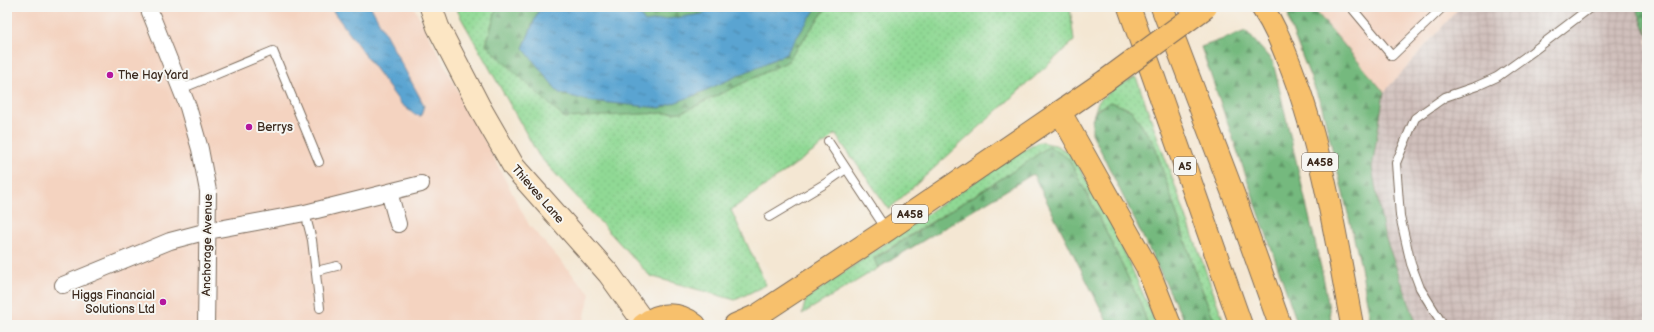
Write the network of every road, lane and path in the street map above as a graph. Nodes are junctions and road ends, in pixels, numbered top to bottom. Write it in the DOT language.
graph roads {
  1 [pos="148,7"];
  2 [pos="431,7"];
  3 [pos="1129,7"];
  4 [pos="1162,7"];
  5 [pos="1206,7"];
  6 [pos="1262,7"];
  7 [pos="1352,7"];
  8 [pos="1443,7"];
  9 [pos="1591,7"];
  10 [pos="181,89"];
  11 [pos="1060,112"];
  12 [pos="828,141"];
  13 [pos="319,162"];
  14 [pos="846,169"];
  15 [pos="422,184"];
  16 [pos="389,192"];
  17 [pos="305,213"];
  18 [pos="769,217"];
  19 [pos="398,224"];
  20 [pos="887,230"];
  21 [pos="208,231"];
  22 [pos="337,266"];
  23 [pos="316,271"];
  24 [pos="63,285"];
  25 [pos="320,308"];
  26 [pos="644,324"];
  27 [pos="206,325"];
  28 [pos="695,325"];
  29 [pos="735,325"];
  30 [pos="1170,325"];
  31 [pos="1240,325"];
  32 [pos="1280,325"];
  33 [pos="1352,325"];
  34 [pos="1443,325"];
  1 -- 10 [label="street, Anchorage Avenue"];
  2 -- 26 [label="main road, Thieves Lane"];
  3 -- 31 [label="main road, A5"];
  4 -- 32 [label="main road"];
  5 -- 11 [label="main road, A458, bridge"];
  6 -- 33 [label="main road, A458"];
  7 -- 8 [label="lane"];
  9 -- 34 [label="lane"];
  10 -- 13 [label="lane"];
  10 -- 21 [label="street, Anchorage Avenue"];
  11 -- 20 [label="main road, A458"];
  11 -- 30 [label="main road"];
  12 -- 14 [label="lane"];
  14 -- 18 [label="lane"];
  14 -- 20 [label="lane"];
  15 -- 16 [label="street"];
  16 -- 17 [label="street"];
  16 -- 19 [label="street"];
  17 -- 21 [label="street"];
  17 -- 23 [label="lane"];
  20 -- 29 [label="main road, A458"];
  21 -- 24 [label="street"];
  21 -- 27 [label="street, Anchorage Avenue"];
  22 -- 23 [label="lane"];
  23 -- 25 [label="lane"];
  26 -- 28 [label="main road"];
}
